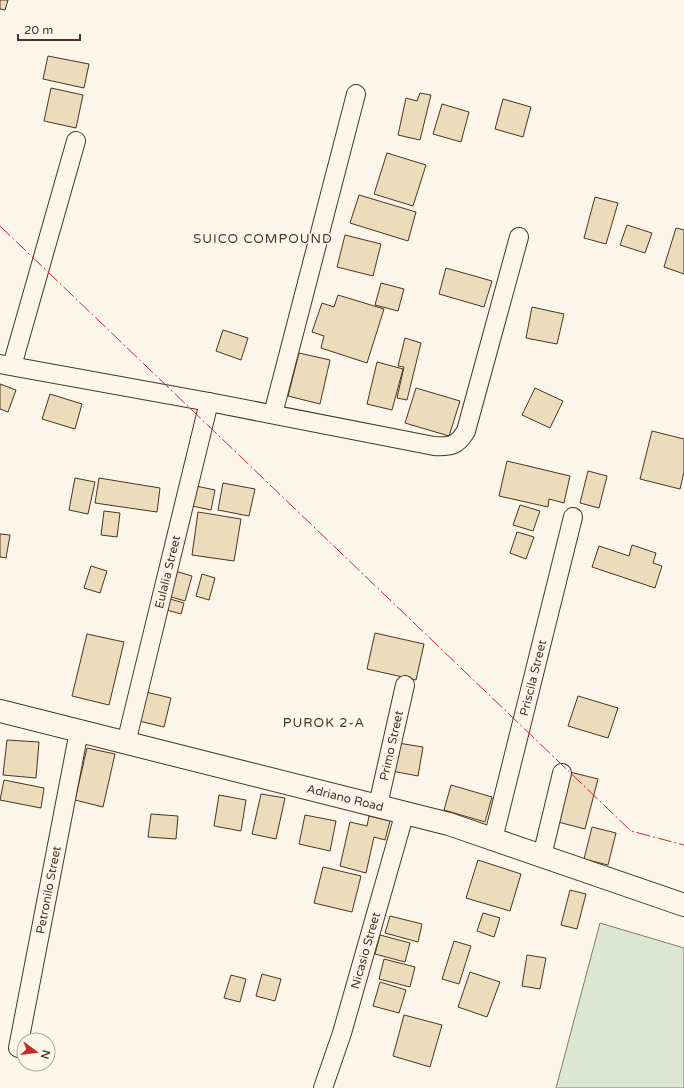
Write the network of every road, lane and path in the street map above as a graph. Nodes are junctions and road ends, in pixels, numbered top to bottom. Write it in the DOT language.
graph roads {
  1 [pos="356,94"];
  2 [pos="76,141"];
  3 [pos="519,237"];
  4 [pos="6,365"];
  5 [pos="209,402"];
  6 [pos="273,414"];
  7 [pos="573,517"];
  8 [pos="405,685"];
  9 [pos="0,711"];
  10 [pos="79,731"];
  11 [pos="126,743"];
  12 [pos="562,773"];
  13 [pos="378,805"];
  14 [pos="405,812"];
  15 [pos="493,839"];
  16 [pos="542,856"];
  17 [pos="684,905"];
  18 [pos="21,1032"];
  19 [pos="323,1088"];
  1 -- 6 [label="street"];
  2 -- 4 [label="street"];
  3 -- 6 [label="street"];
  4 -- 5 [label="street"];
  5 -- 6 [label="street"];
  5 -- 11 [label="street, Eulalia Street"];
  7 -- 15 [label="street, Priscila Street"];
  8 -- 13 [label="street, Primo Street"];
  9 -- 10 [label="street, Adriano Road"];
  10 -- 11 [label="street, Adriano Road"];
  10 -- 18 [label="street, Petronilo Street"];
  11 -- 13 [label="street, Adriano Road"];
  12 -- 16 [label="street"];
  13 -- 14 [label="street, Adriano Road"];
  14 -- 15 [label="street, Adriano Road"];
  14 -- 19 [label="street, Nicasio Street"];
  15 -- 16 [label="street, Adriano Road"];
  16 -- 17 [label="street, Adriano Road"];
}
